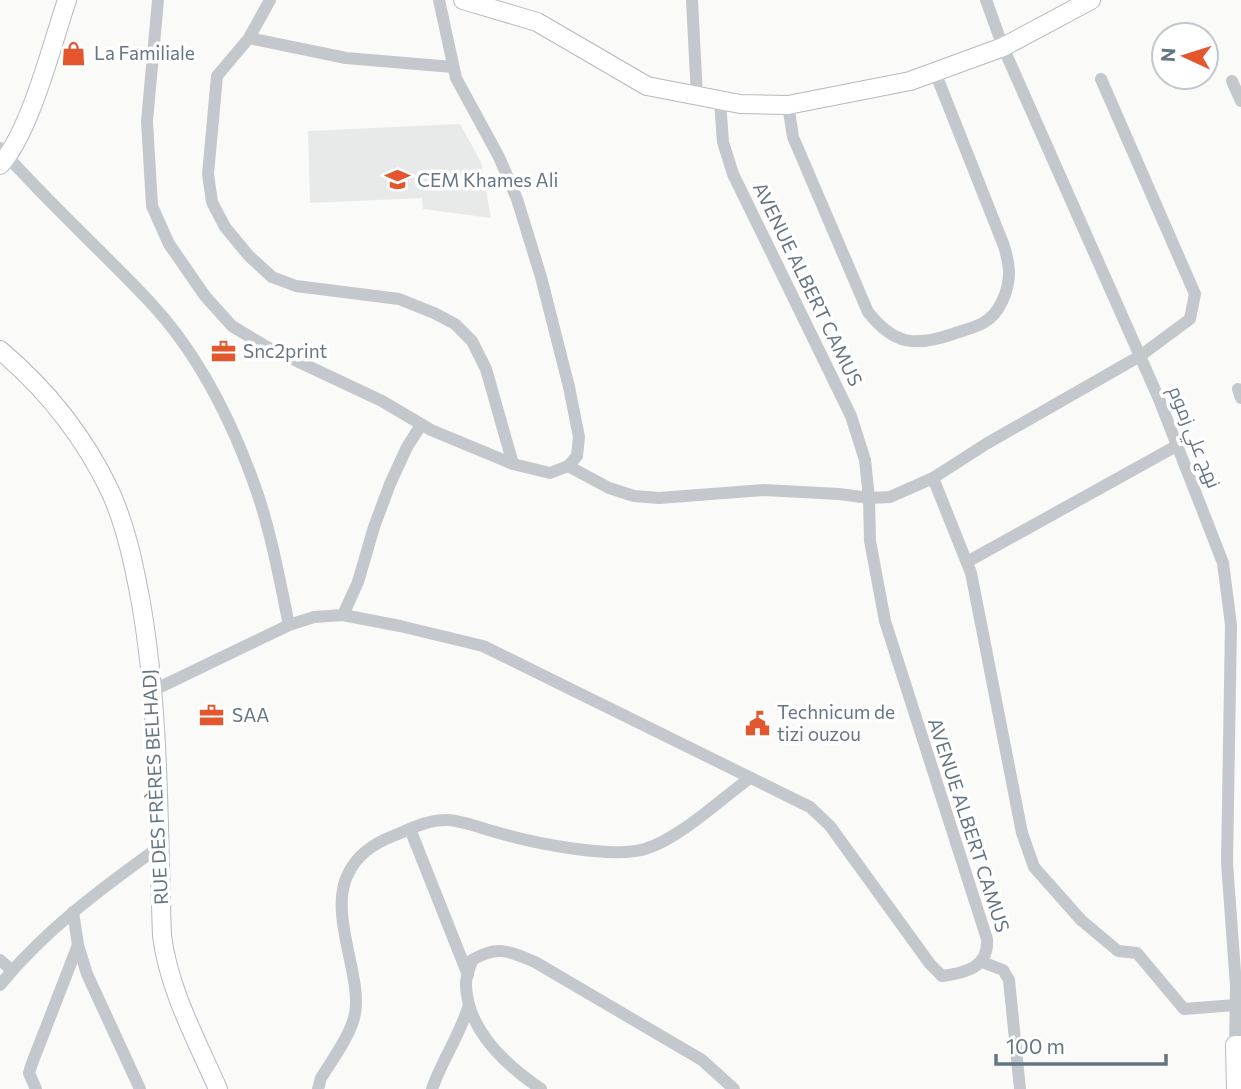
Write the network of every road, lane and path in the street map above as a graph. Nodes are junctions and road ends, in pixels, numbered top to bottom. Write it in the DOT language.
graph roads {
  1 [pos="66,0"];
  2 [pos="158,0"];
  3 [pos="270,0"];
  4 [pos="439,0"];
  5 [pos="463,0"];
  6 [pos="692,0"];
  7 [pos="986,0"];
  8 [pos="1091,0"];
  9 [pos="249,38"];
  10 [pos="1003,47"];
  11 [pos="453,67"];
  12 [pos="935,72"];
  13 [pos="1101,79"];
  14 [pos="1232,81"];
  15 [pos="697,97"];
  16 [pos="1241,100"];
  17 [pos="720,101"];
  18 [pos="788,105"];
  19 [pos="3,157"];
  20 [pos="0,350"];
  21 [pos="1140,356"];
  22 [pos="421,425"];
  23 [pos="1178,445"];
  24 [pos="513,464"];
  25 [pos="568,466"];
  26 [pos="933,478"];
  27 [pos="869,498"];
  28 [pos="967,562"];
  29 [pos="343,615"];
  30 [pos="289,625"];
  31 [pos="153,690"];
  32 [pos="1235,706"];
  33 [pos="750,778"];
  34 [pos="410,829"];
  35 [pos="159,847"];
  36 [pos="73,912"];
  37 [pos="78,945"];
  38 [pos="0,960"];
  39 [pos="982,962"];
  40 [pos="12,970"];
  41 [pos="468,975"];
  42 [pos="0,985"];
  43 [pos="469,1005"];
  44 [pos="1235,1005"];
  45 [pos="1238,1045"];
  46 [pos="36,1089"];
  47 [pos="139,1089"];
  48 [pos="218,1089"];
  49 [pos="318,1089"];
  50 [pos="432,1089"];
  51 [pos="541,1089"];
  52 [pos="734,1089"];
  53 [pos="1020,1089"];
  54 [pos="1236,1089"];
  1 -- 19 [label="street"];
  2 -- 22 [label="street"];
  3 -- 9 [label="street"];
  4 -- 11 [label="street"];
  5 -- 15 [label="street"];
  6 -- 15 [label="street"];
  7 -- 10 [label="street, نهج علي زموم"];
  8 -- 10 [label="street"];
  9 -- 11 [label="street"];
  9 -- 24 [label="street"];
  10 -- 12 [label="street"];
  10 -- 21 [label="street, نهج علي زموم"];
  11 -- 25 [label="street"];
  12 -- 18 [label="street"];
  12 -- 18 [label="street"];
  13 -- 21 [label="street"];
  14 -- 16 [label="street"];
  15 -- 17 [label="street"];
  17 -- 18 [label="street"];
  17 -- 27 [label="street, AVENUE ALBERT CAMUS"];
  19 -- 30 [label="street"];
  20 -- 31 [label="street, RUE DES FRÈRES BELHADJ"];
  21 -- 23 [label="street, نهج علي زموم"];
  21 -- 26 [label="street"];
  22 -- 24 [label="street"];
  22 -- 29 [label="street"];
  23 -- 28 [label="street"];
  23 -- 32 [label="street, نهج علي زموم"];
  24 -- 25 [label="street"];
  25 -- 27 [label="street"];
  26 -- 27 [label="street"];
  26 -- 28 [label="street"];
  27 -- 39 [label="street, AVENUE ALBERT CAMUS"];
  28 -- 44 [label="street"];
  29 -- 30 [label="street, AVENUE ALBERT CAMUS"];
  29 -- 33 [label="street, AVENUE ALBERT CAMUS"];
  30 -- 31 [label="street, AVENUE ALBERT CAMUS"];
  31 -- 35 [label="street, RUE DES FRÈRES BELHADJ"];
  32 -- 44 [label="street, نهج علي زموم"];
  33 -- 34 [label="street"];
  33 -- 39 [label="street, AVENUE ALBERT CAMUS"];
  34 -- 41 [label="street"];
  34 -- 49 [label="street"];
  35 -- 36 [label="street"];
  35 -- 48 [label="street, RUE DES FRÈRES BELHADJ"];
  36 -- 37 [label="street"];
  36 -- 40 [label="street"];
  37 -- 46 [label="street"];
  37 -- 47 [label="street"];
  38 -- 40 [label="street"];
  39 -- 53 [label="street"];
  40 -- 42 [label="street"];
  41 -- 43 [label="street"];
  41 -- 52 [label="street"];
  43 -- 50 [label="street"];
  43 -- 51 [label="street"];
  44 -- 45 [label="street, نهج علي زموم"];
  45 -- 54 [label="street"];
}
